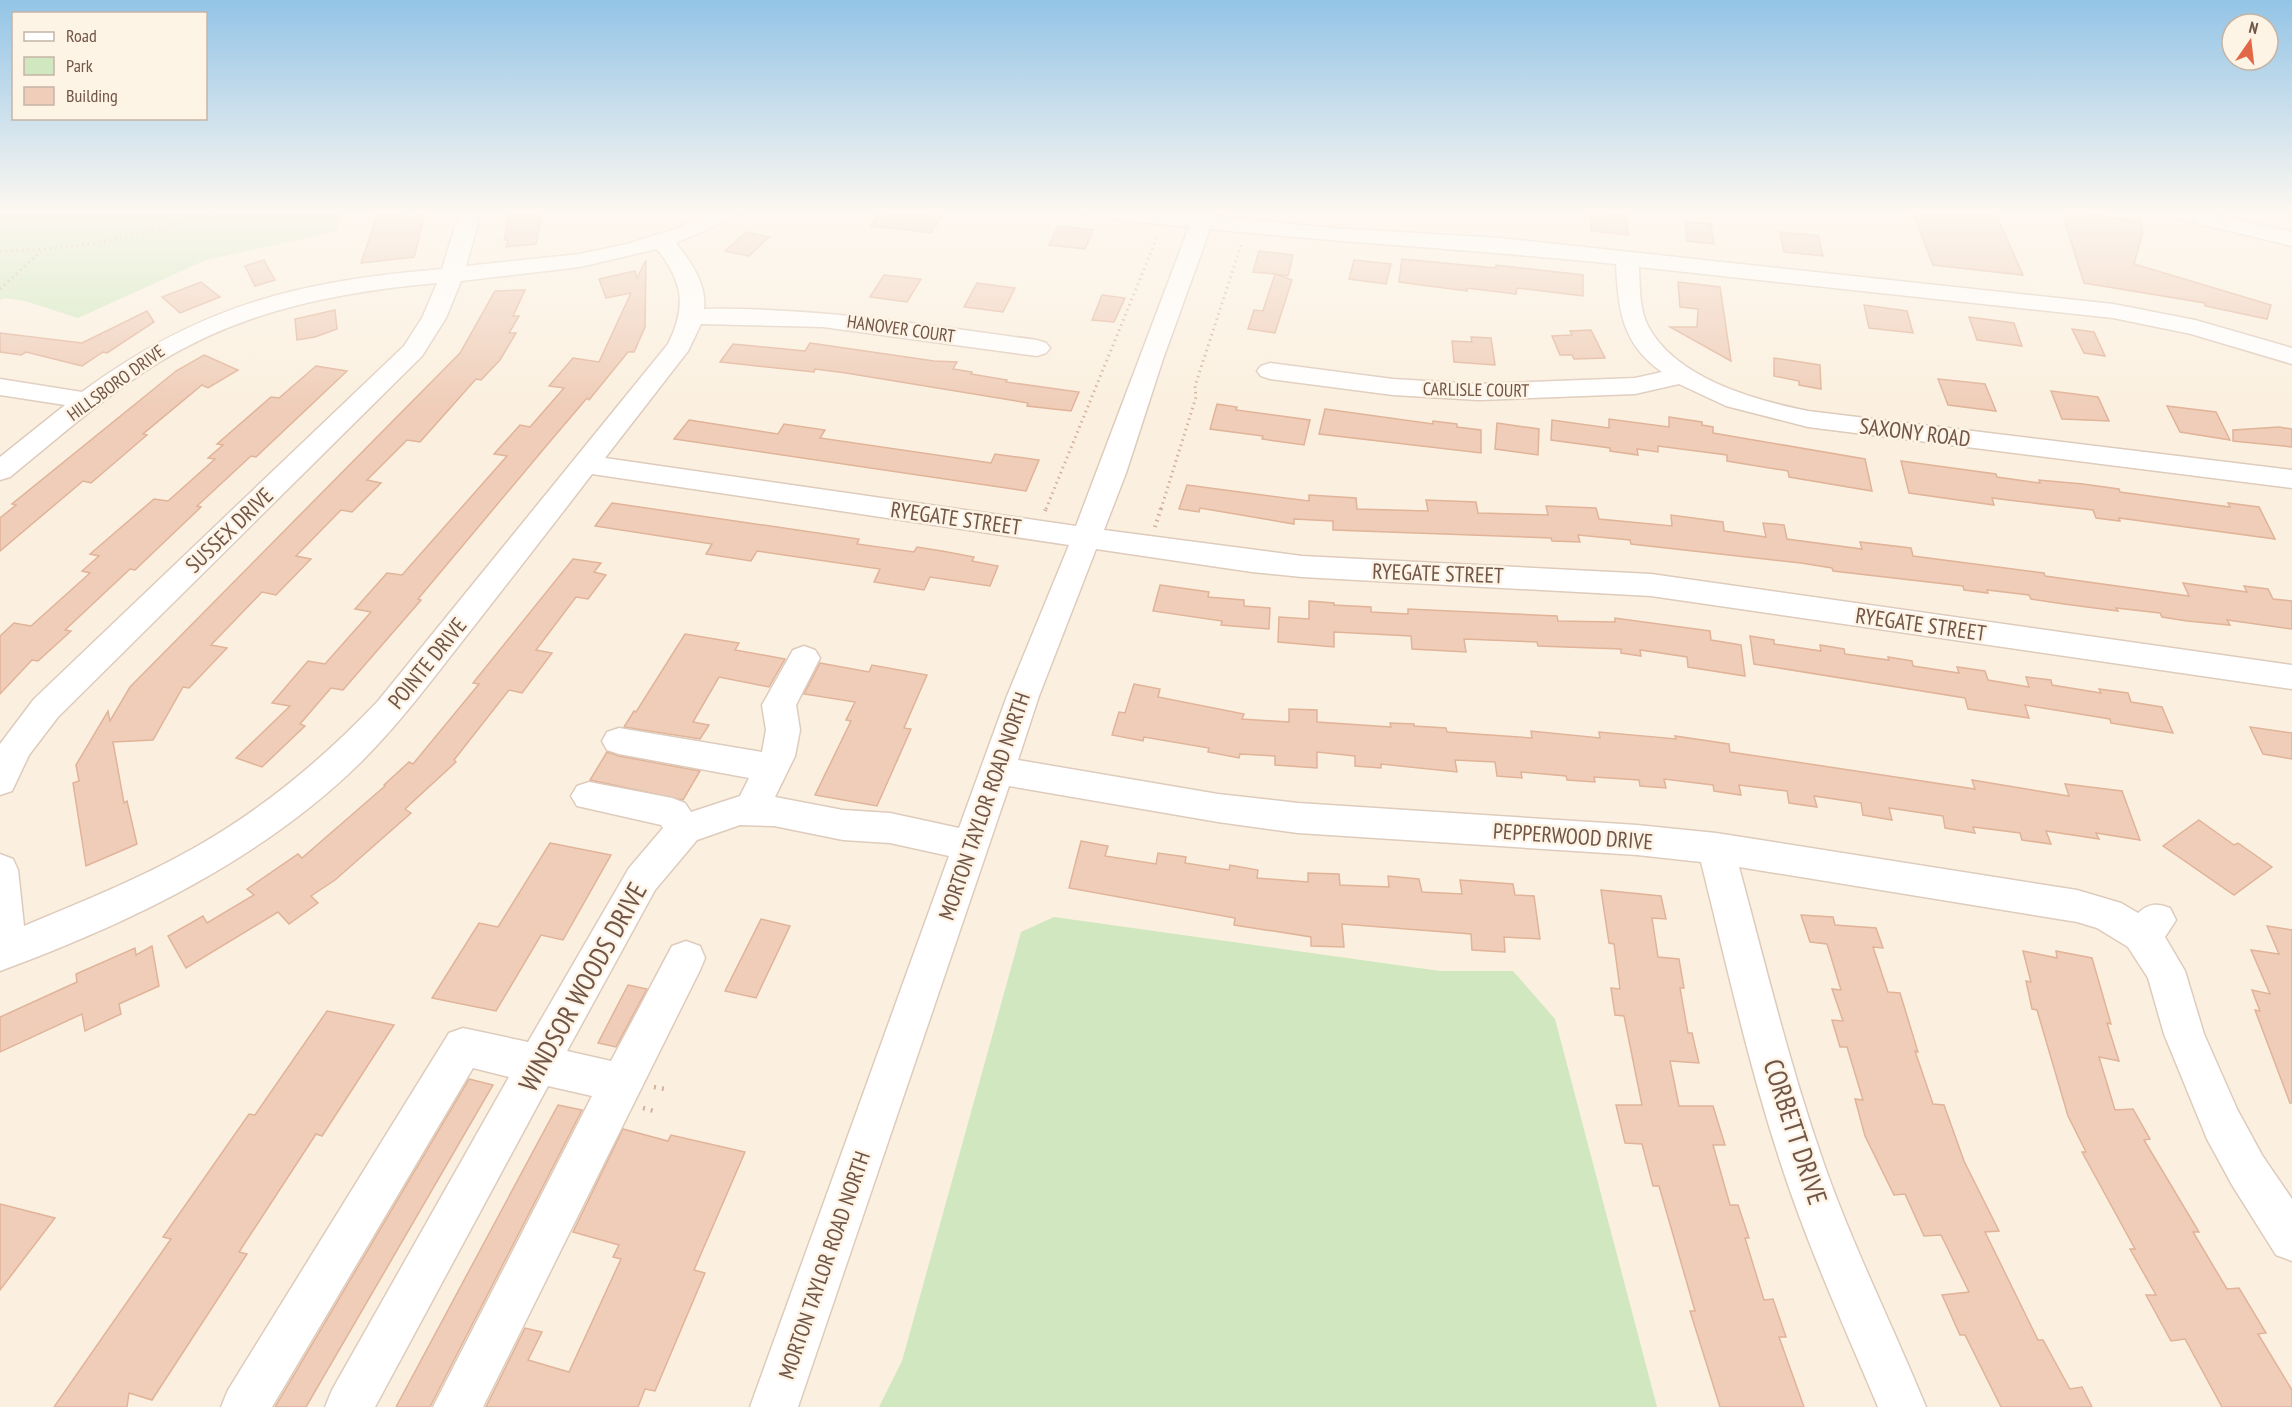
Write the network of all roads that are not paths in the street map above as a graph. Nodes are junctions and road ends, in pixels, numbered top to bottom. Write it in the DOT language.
graph roads {
  1 [pos="450,275"];
  2 [pos="444,276"];
  3 [pos="687,276"];
  4 [pos="1182,276"];
  5 [pos="1628,276"];
  6 [pos="1789,276"];
  7 [pos="693,317"];
  8 [pos="1037,348"];
  9 [pos="2292,356"];
  10 [pos="1270,371"];
  11 [pos="1683,374"];
  12 [pos="0,387"];
  13 [pos="89,401"];
  14 [pos="585,464"];
  15 [pos="0,471"];
  16 [pos="2291,480"];
  17 [pos="1087,537"];
  18 [pos="804,658"];
  19 [pos="2292,677"];
  20 [pos="620,741"];
  21 [pos="772,768"];
  22 [pos="997,770"];
  23 [pos="0,781"];
  24 [pos="589,796"];
  25 [pos="750,810"];
  26 [pos="684,829"];
  27 [pos="970,845"];
  28 [pos="1716,848"];
  29 [pos="0,870"];
  30 [pos="3,953"];
  31 [pos="686,958"];
  32 [pos="539,1064"];
  33 [pos="621,1083"];
  34 [pos="2292,1239"];
  35 [pos="245,1407"];
  36 [pos="349,1407"];
  37 [pos="457,1407"];
  38 [pos="774,1407"];
  39 [pos="1902,1407"];
  1 -- 23 [label="street, SUSSEX DRIVE"];
  2 -- 13 [label="street, HILLSBORO DRIVE"];
  3 -- 7 [label="street, POINTE DRIVE"];
  4 -- 17 [label="street, MORTON TAYLOR ROAD NORTH"];
  5 -- 11 [label="street, SAXONY ROAD"];
  6 -- 9 [label="street"];
  7 -- 8 [label="street, HANOVER COURT"];
  7 -- 14 [label="street, POINTE DRIVE"];
  10 -- 11 [label="street, CARLISLE COURT"];
  11 -- 16 [label="street, SAXONY ROAD"];
  12 -- 13 [label="street"];
  13 -- 15 [label="street, HILLSBORO DRIVE"];
  14 -- 17 [label="street, RYEGATE STREET"];
  14 -- 30 [label="street, POINTE DRIVE"];
  17 -- 19 [label="street, RYEGATE STREET"];
  17 -- 22 [label="street, MORTON TAYLOR ROAD NORTH"];
  18 -- 21 [label="street"];
  20 -- 21 [label="street"];
  21 -- 25 [label="street"];
  22 -- 27 [label="street, MORTON TAYLOR ROAD NORTH"];
  22 -- 28 [label="street, PEPPERWOOD DRIVE"];
  24 -- 26 [label="street"];
  25 -- 26 [label="street, WINDSOR WOODS DRIVE"];
  25 -- 27 [label="street, WINDSOR WOODS DRIVE"];
  26 -- 32 [label="street, WINDSOR WOODS DRIVE"];
  27 -- 38 [label="street, MORTON TAYLOR ROAD NORTH"];
  28 -- 34 [label="street, PEPPERWOOD DRIVE"];
  28 -- 39 [label="street, CORBETT DRIVE"];
  29 -- 30 [label="street"];
  31 -- 33 [label="street"];
  32 -- 33 [label="street"];
  32 -- 35 [label="street"];
  32 -- 36 [label="street, WINDSOR WOODS DRIVE"];
  33 -- 37 [label="street"];
}
